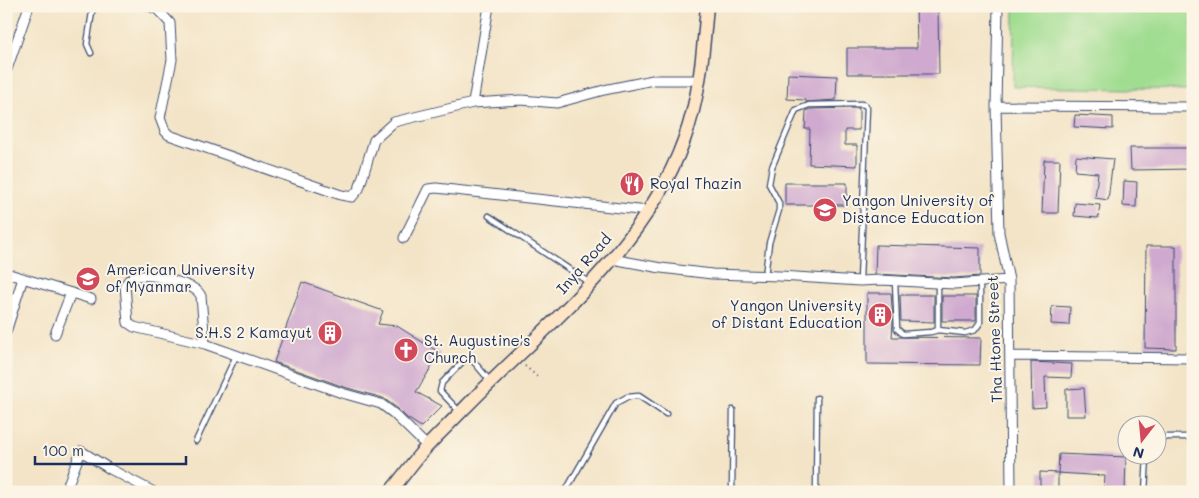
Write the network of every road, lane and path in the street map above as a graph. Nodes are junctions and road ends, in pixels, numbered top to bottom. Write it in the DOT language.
graph roads {
  1 [pos="29,6"];
  2 [pos="93,6"];
  3 [pos="149,6"];
  4 [pos="489,6"];
  5 [pos="707,6"];
  6 [pos="998,6"];
  7 [pos="91,53"];
  8 [pos="6,72"];
  9 [pos="700,80"];
  10 [pos="473,103"];
  11 [pos="996,106"];
  12 [pos="1193,107"];
  13 [pos="648,212"];
  14 [pos="489,216"];
  15 [pos="404,238"];
  16 [pos="612,259"];
  17 [pos="6,273"];
  18 [pos="765,276"];
  19 [pos="23,278"];
  20 [pos="1009,280"];
  21 [pos="860,281"];
  22 [pos="895,281"];
  23 [pos="980,282"];
  24 [pos="938,283"];
  25 [pos="591,284"];
  26 [pos="71,293"];
  27 [pos="91,299"];
  28 [pos="938,330"];
  29 [pos="6,332"];
  30 [pos="55,334"];
  31 [pos="205,344"];
  32 [pos="236,356"];
  33 [pos="1010,356"];
  34 [pos="516,358"];
  35 [pos="1193,358"];
  36 [pos="540,379"];
  37 [pos="491,382"];
  38 [pos="817,398"];
  39 [pos="733,410"];
  40 [pos="460,413"];
  41 [pos="666,414"];
  42 [pos="1166,437"];
  43 [pos="1193,437"];
  44 [pos="196,441"];
  45 [pos="427,446"];
  46 [pos="1146,466"];
  47 [pos="65,492"];
  48 [pos="154,492"];
  49 [pos="390,492"];
  50 [pos="565,492"];
  51 [pos="747,492"];
  52 [pos="816,492"];
  53 [pos="1011,492"];
  54 [pos="1145,492"];
  1 -- 8 [label="street"];
  2 -- 7 [label="lane"];
  3 -- 10 [label="street"];
  4 -- 10 [label="street"];
  5 -- 9 [label="main road, Inya Road"];
  6 -- 11 [label="street, Tha Htone Street"];
  9 -- 10 [label="street"];
  9 -- 13 [label="main road, Inya Road"];
  11 -- 12 [label="street"];
  11 -- 20 [label="street, Tha Htone Street"];
  13 -- 15 [label="street"];
  13 -- 16 [label="main road, Inya Road"];
  14 -- 25 [label="lane"];
  16 -- 18 [label="street"];
  16 -- 25 [label="main road, Inya Road"];
  17 -- 19 [label="street"];
  18 -- 21 [label="street"];
  18 -- 21 [label="lane"];
  19 -- 26 [label="street"];
  19 -- 29 [label="street"];
  20 -- 23 [label="street"];
  20 -- 33 [label="street, Tha Htone Street"];
  21 -- 22 [label="street"];
  22 -- 24 [label="street"];
  22 -- 28 [label="lane"];
  23 -- 24 [label="street"];
  23 -- 28 [label="lane"];
  24 -- 28 [label="lane"];
  25 -- 34 [label="main road, Inya Road"];
  26 -- 27 [label="street"];
  26 -- 30 [label="street"];
  31 -- 31 [label="street"];
  31 -- 32 [label="street"];
  32 -- 44 [label="lane"];
  32 -- 45 [label="street"];
  33 -- 35 [label="street"];
  33 -- 53 [label="street, Tha Htone Street"];
  34 -- 36 [label="path"];
  34 -- 37 [label="main road, Inya Road"];
  37 -- 40 [label="main road, Inya Road"];
  37 -- 40 [label="lane"];
  38 -- 52 [label="lane"];
  39 -- 51 [label="lane"];
  40 -- 45 [label="main road, Inya Road"];
  41 -- 50 [label="lane"];
  42 -- 43 [label="lane"];
  45 -- 49 [label="main road, Inya Road"];
  46 -- 54 [label="lane"];
  47 -- 48 [label="street"];
}
